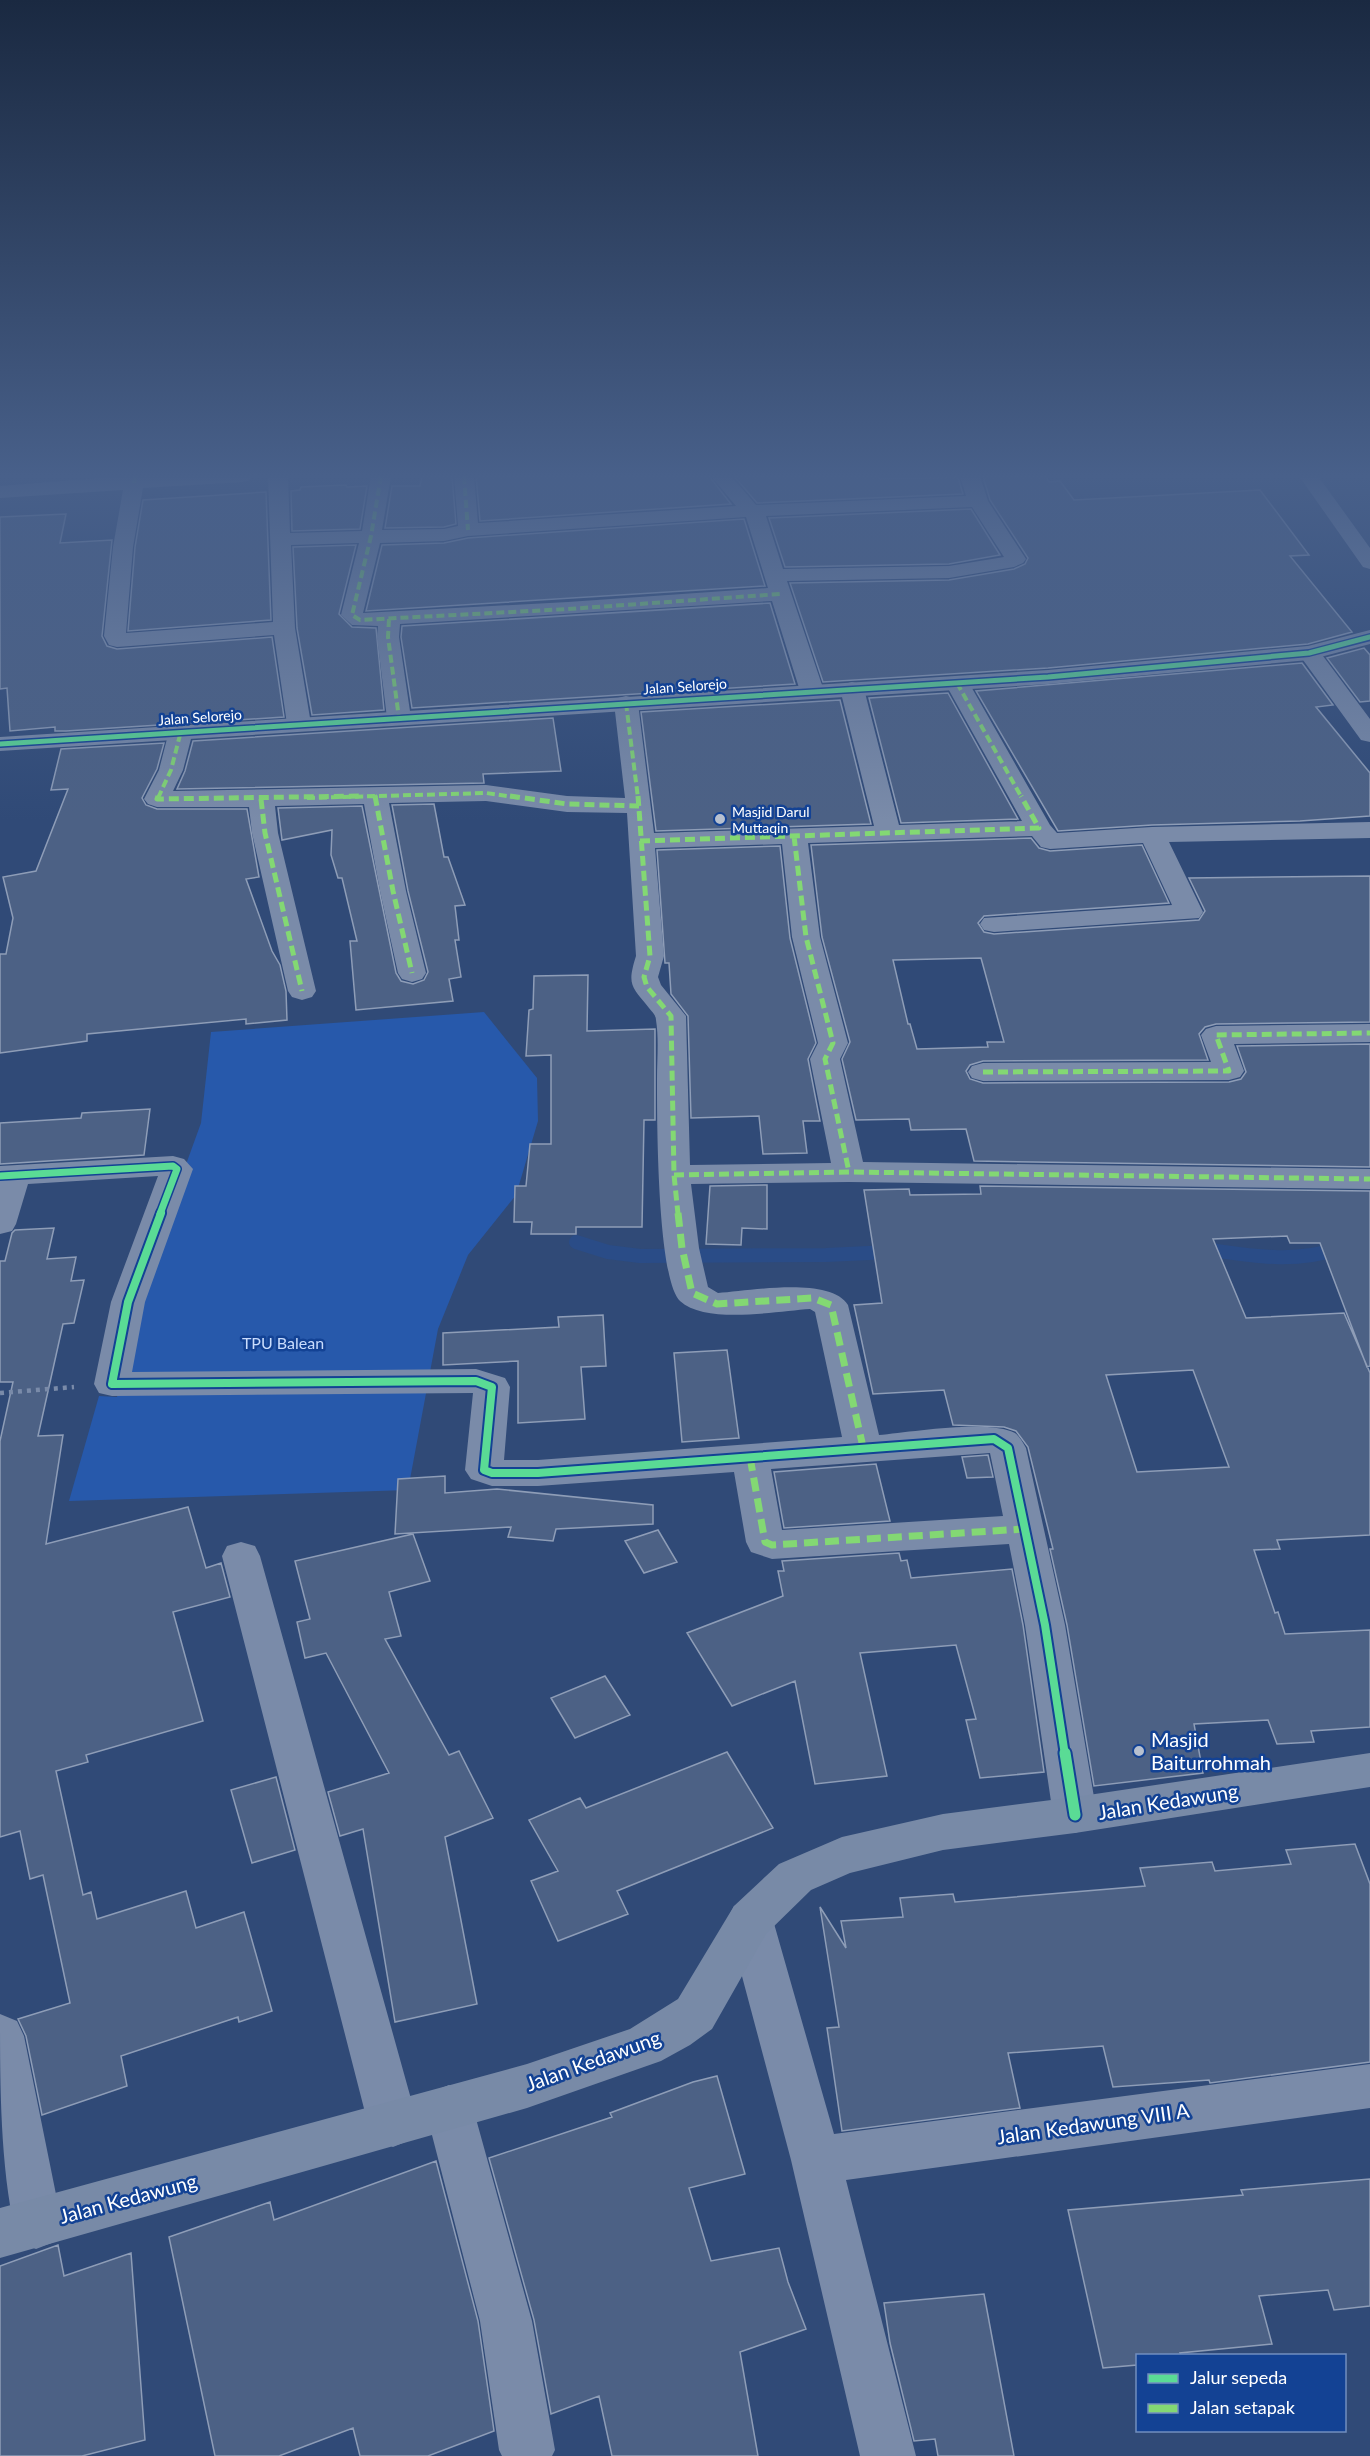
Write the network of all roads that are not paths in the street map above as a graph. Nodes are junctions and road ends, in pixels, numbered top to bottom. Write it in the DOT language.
graph roads {
  1 [pos="120,591"];
  2 [pos="283,591"];
  3 [pos="358,591"];
  4 [pos="704,591"];
  5 [pos="780,591"];
  6 [pos="389,619"];
  7 [pos="284,628"];
  8 [pos="1370,637"];
  9 [pos="1309,653"];
  10 [pos="957,684"];
  11 [pos="852,689"];
  12 [pos="813,691"];
  13 [pos="626,704"];
  14 [pos="399,718"];
  15 [pos="299,724"];
  16 [pos="181,731"];
  17 [pos="1370,735"];
  18 [pos="0,744"];
  19 [pos="375,795"];
  20 [pos="261,799"];
  21 [pos="639,806"];
  22 [pos="1039,828"];
  23 [pos="1370,830"];
  24 [pos="888,831"];
  25 [pos="1152,835"];
  26 [pos="794,836"];
  27 [pos="640,841"];
  28 [pos="994,924"];
  29 [pos="412,973"];
  30 [pos="302,991"];
  31 [pos="1370,1033"];
  32 [pos="983,1072"];
  33 [pos="849,1172"];
  34 [pos="674,1175"];
  35 [pos="7,1176"];
  36 [pos="1370,1179"];
  37 [pos="0,1224"];
  38 [pos="862,1447"];
  39 [pos="750,1457"];
  40 [pos="1024,1529"];
  41 [pos="241,1556"];
  42 [pos="1370,1770"];
  43 [pos="1075,1815"];
  44 [pos="750,1920"];
  45 [pos="0,2036"];
  46 [pos="1370,2086"];
  47 [pos="449,2108"];
  48 [pos="393,2124"];
  49 [pos="816,2160"];
  50 [pos="18,2228"];
  51 [pos="527,2450"];
  52 [pos="888,2456"];
  1 -- 7 [label="street"];
  2 -- 7 [label="street"];
  3 -- 6 [label="street"];
  4 -- 6 [label="street"];
  5 -- 12 [label="street"];
  6 -- 14 [label="street"];
  7 -- 15 [label="street"];
  8 -- 9 [label="street, Jalan Selorejo"];
  9 -- 10 [label="street, Jalan Selorejo"];
  9 -- 17 [label="street"];
  10 -- 11 [label="street, Jalan Selorejo"];
  10 -- 22 [label="street"];
  11 -- 12 [label="street, Jalan Selorejo"];
  11 -- 24 [label="street"];
  12 -- 13 [label="street, Jalan Selorejo"];
  13 -- 14 [label="street, Jalan Selorejo"];
  13 -- 21 [label="street"];
  14 -- 15 [label="street, Jalan Selorejo"];
  15 -- 16 [label="street, Jalan Selorejo"];
  16 -- 18 [label="street, Jalan Selorejo"];
  16 -- 20 [label="street"];
  19 -- 20 [label="street"];
  19 -- 21 [label="street"];
  19 -- 29 [label="street"];
  20 -- 30 [label="street"];
  21 -- 27 [label="street"];
  22 -- 24 [label="street"];
  22 -- 25 [label="street"];
  23 -- 25 [label="street"];
  24 -- 26 [label="street"];
  25 -- 28 [label="street"];
  26 -- 27 [label="street"];
  26 -- 33 [label="street"];
  27 -- 34 [label="street"];
  31 -- 32 [label="street"];
  33 -- 34 [label="street"];
  33 -- 36 [label="street"];
  34 -- 38 [label="street"];
  35 -- 37 [label="street"];
  35 -- 39 [label="street"];
  38 -- 39 [label="street"];
  38 -- 40 [label="street"];
  39 -- 40 [label="street"];
  40 -- 43 [label="street"];
  41 -- 48 [label="street"];
  42 -- 43 [label="main road, Jalan Kedawung"];
  43 -- 44 [label="main road, Jalan Kedawung"];
  44 -- 47 [label="main road, Jalan Kedawung"];
  44 -- 49 [label="street"];
  45 -- 50 [label="street"];
  46 -- 49 [label="street, Jalan Kedawung VIII A"];
  47 -- 48 [label="main road, Jalan Kedawung"];
  47 -- 51 [label="street"];
  48 -- 50 [label="main road, Jalan Kedawung"];
  49 -- 52 [label="street"];
}
